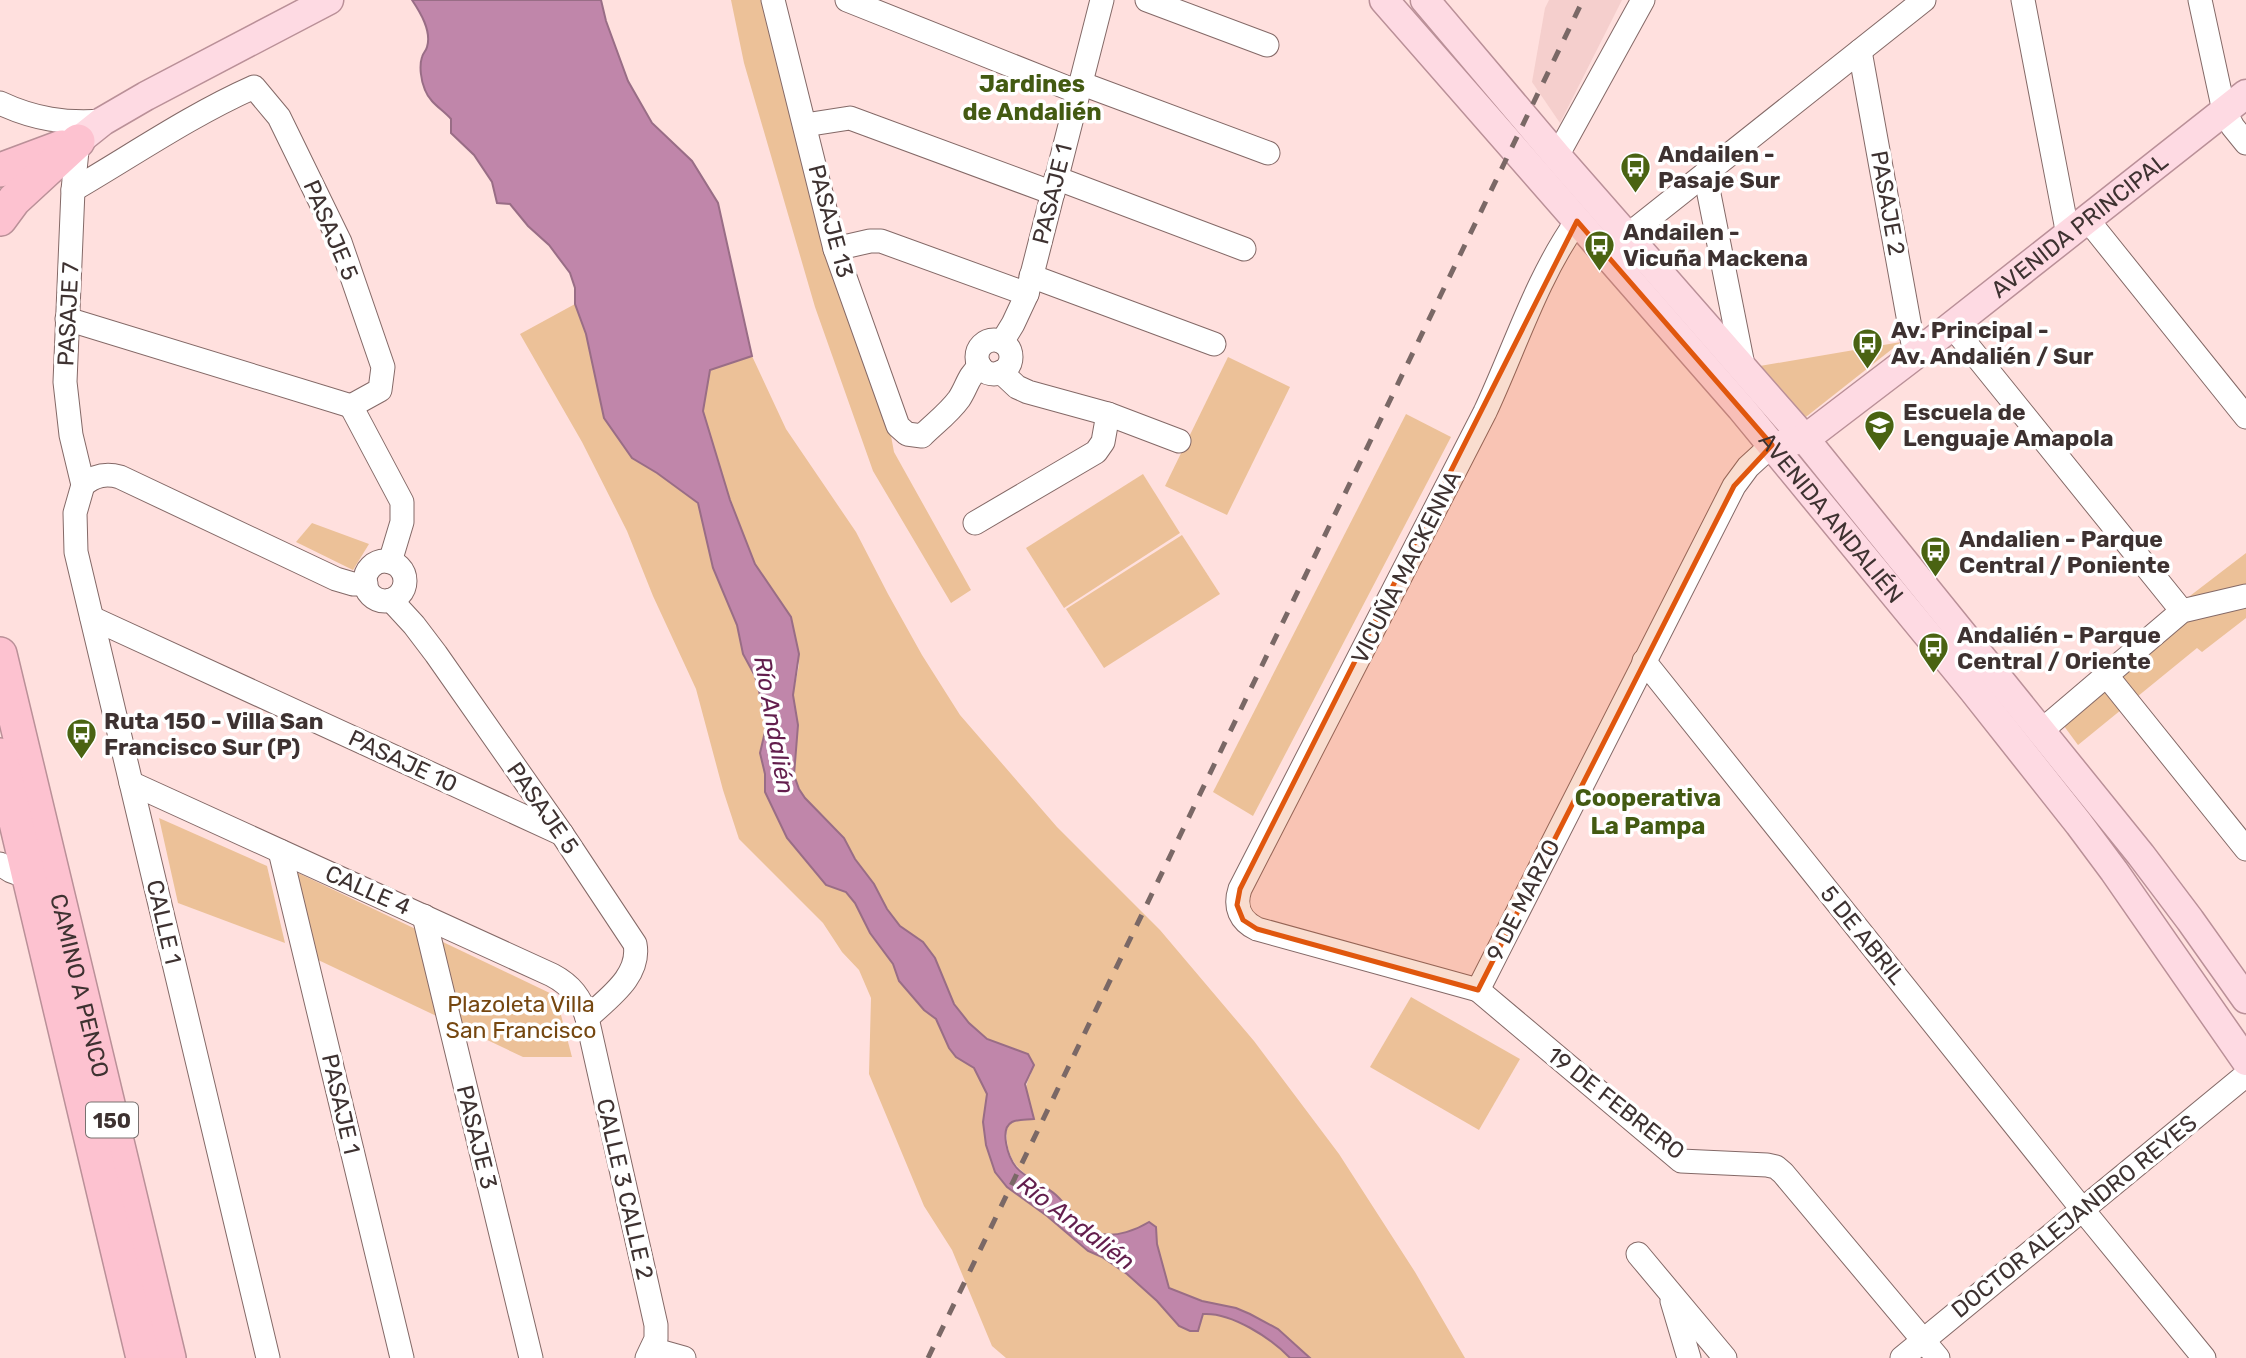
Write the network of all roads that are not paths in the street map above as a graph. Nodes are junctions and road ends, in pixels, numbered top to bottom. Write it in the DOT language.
graph roads {
  1 [pos="330,0"];
  2 [pos="847,0"];
  3 [pos="1102,0"];
  4 [pos="1147,0"];
  5 [pos="1384,0"];
  6 [pos="1425,0"];
  7 [pos="1643,0"];
  8 [pos="1924,0"];
  9 [pos="2024,0"];
  10 [pos="2200,0"];
  11 [pos="779,1"];
  12 [pos="1266,45"];
  13 [pos="1860,51"];
  14 [pos="1079,88"];
  15 [pos="2235,102"];
  16 [pos="0,103"];
  17 [pos="805,125"];
  18 [pos="91,131"];
  19 [pos="2246,143"];
  20 [pos="1268,153"];
  21 [pos="1557,156"];
  22 [pos="0,170"];
  23 [pos="1705,174"];
  24 [pos="1055,186"];
  25 [pos="72,190"];
  26 [pos="0,219"];
  27 [pos="1577,222"];
  28 [pos="2078,227"];
  29 [pos="1628,235"];
  30 [pos="835,249"];
  31 [pos="1244,249"];
  32 [pos="1029,285"];
  33 [pos="68,319"];
  34 [pos="1952,326"];
  35 [pos="1214,344"];
  36 [pos="1915,355"];
  37 [pos="991,369"];
  38 [pos="1744,370"];
  39 [pos="351,406"];
  40 [pos="1108,414"];
  41 [pos="2246,417"];
  42 [pos="1805,439"];
  43 [pos="1179,441"];
  44 [pos="1772,445"];
  45 [pos="83,485"];
  46 [pos="975,523"];
  47 [pos="390,562"];
  48 [pos="366,584"];
  49 [pos="2246,596"];
  50 [pos="391,600"];
  51 [pos="2182,611"];
  52 [pos="92,618"];
  53 [pos="0,654"];
  54 [pos="1644,661"];
  55 [pos="2107,676"];
  56 [pos="2041,731"];
  57 [pos="0,755"];
  58 [pos="131,783"];
  59 [pos="562,834"];
  60 [pos="2246,849"];
  61 [pos="281,851"];
  62 [pos="0,864"];
  63 [pos="30,878"];
  64 [pos="424,916"];
  65 [pos="1478,990"];
  66 [pos="2246,999"];
  67 [pos="587,1018"];
  68 [pos="2246,1061"];
  69 [pos="2246,1075"];
  70 [pos="2082,1209"];
  71 [pos="1638,1254"];
  72 [pos="1670,1292"];
  73 [pos="1931,1349"];
  74 [pos="650,1353"];
  75 [pos="143,1358"];
  76 [pos="169,1358"];
  77 [pos="268,1358"];
  78 [pos="402,1358"];
  79 [pos="531,1358"];
  80 [pos="684,1358"];
  81 [pos="1689,1358"];
  82 [pos="1725,1358"];
  83 [pos="1902,1358"];
  84 [pos="2204,1358"];
  1 -- 18 [label="main road"];
  2 -- 14 [label="street"];
  3 -- 14 [label="street, PASAJE 1"];
  4 -- 12 [label="street"];
  5 -- 27 [label="main road, AVENIDA ANDALIÉN"];
  6 -- 21 [label="main road, AVENIDA ANDALIÉN"];
  7 -- 21 [label="street"];
  8 -- 13 [label="street"];
  9 -- 28 [label="street"];
  10 -- 15 [label="street"];
  11 -- 17 [label="street, PASAJE 13"];
  13 -- 23 [label="street"];
  13 -- 36 [label="street, PASAJE 2"];
  14 -- 20 [label="street"];
  14 -- 24 [label="street, PASAJE 1"];
  15 -- 19 [label="street"];
  15 -- 28 [label="main road, AVENIDA PRINCIPAL"];
  16 -- 18 [label="street"];
  17 -- 24 [label="street"];
  17 -- 30 [label="street, PASAJE 13"];
  18 -- 22 [label="highway"];
  18 -- 25 [label="street, PASAJE 7"];
  18 -- 26 [label="highway"];
  21 -- 29 [label="main road, AVENIDA ANDALIÉN"];
  23 -- 29 [label="street"];
  23 -- 38 [label="street"];
  24 -- 31 [label="street"];
  24 -- 32 [label="street, PASAJE 1"];
  25 -- 33 [label="street, PASAJE 7"];
  25 -- 39 [label="street, PASAJE 5"];
  27 -- 44 [label="main road, AVENIDA ANDALIÉN"];
  27 -- 65 [label="street, VICUÑA MACKENNA"];
  28 -- 34 [label="main road, AVENIDA PRINCIPAL"];
  28 -- 41 [label="street"];
  29 -- 38 [label="main road, AVENIDA ANDALIÉN"];
  30 -- 32 [label="street"];
  30 -- 37 [label="street, PASAJE 13"];
  32 -- 35 [label="street"];
  32 -- 37 [label="street, PASAJE 1"];
  33 -- 39 [label="street"];
  33 -- 45 [label="street, PASAJE 7"];
  34 -- 36 [label="main road, AVENIDA PRINCIPAL"];
  34 -- 51 [label="street"];
  36 -- 42 [label="main road, AVENIDA PRINCIPAL"];
  37 -- 40 [label="street"];
  38 -- 42 [label="main road, AVENIDA ANDALIÉN"];
  39 -- 47 [label="street"];
  40 -- 43 [label="street"];
  40 -- 46 [label="street"];
  42 -- 44 [label="main road, AVENIDA PRINCIPAL"];
  42 -- 56 [label="main road, AVENIDA ANDALIÉN"];
  44 -- 54 [label="street, 9 DE MARZO"];
  44 -- 68 [label="main road, AVENIDA ANDALIÉN"];
  45 -- 48 [label="street"];
  45 -- 52 [label="street, CALLE 1"];
  47 -- 48 [label="street"];
  47 -- 50 [label="street"];
  48 -- 50 [label="street"];
  49 -- 51 [label="street"];
  50 -- 59 [label="street, PASAJE 5"];
  51 -- 55 [label="street"];
  52 -- 58 [label="street, CALLE 1"];
  52 -- 59 [label="street, PASAJE 10"];
  53 -- 76 [label="highway, CAMINO A PENCO / 150"];
  54 -- 65 [label="street, 9 DE MARZO"];
  54 -- 70 [label="street, 5 DE ABRIL"];
  55 -- 56 [label="street"];
  55 -- 60 [label="street"];
  56 -- 66 [label="main road, AVENIDA ANDALIÉN"];
  57 -- 63 [label="highway, CAMINO A PENCO / 150"];
  58 -- 61 [label="street, CALLE 4"];
  58 -- 77 [label="street, CALLE 1"];
  59 -- 67 [label="street, PASAJE 5"];
  61 -- 64 [label="street, CALLE 4"];
  61 -- 78 [label="street, PASAJE 1"];
  62 -- 63 [label="street"];
  63 -- 75 [label="highway, CAMINO A PENCO / 150"];
  64 -- 67 [label="street, CALLE 4"];
  64 -- 79 [label="street, PASAJE 3"];
  65 -- 73 [label="street, 19 DE FEBRERO"];
  67 -- 74 [label="street, CALLE 3 CALLE 2"];
  69 -- 70 [label="street, DOCTOR ALEJANDRO REYES"];
  70 -- 73 [label="street, DOCTOR ALEJANDRO REYES"];
  70 -- 84 [label="street"];
  71 -- 72 [label="street"];
  72 -- 81 [label="street"];
  72 -- 82 [label="street"];
  73 -- 83 [label="street, DOCTOR ALEJANDRO REYES"];
  74 -- 80 [label="street"];
}
